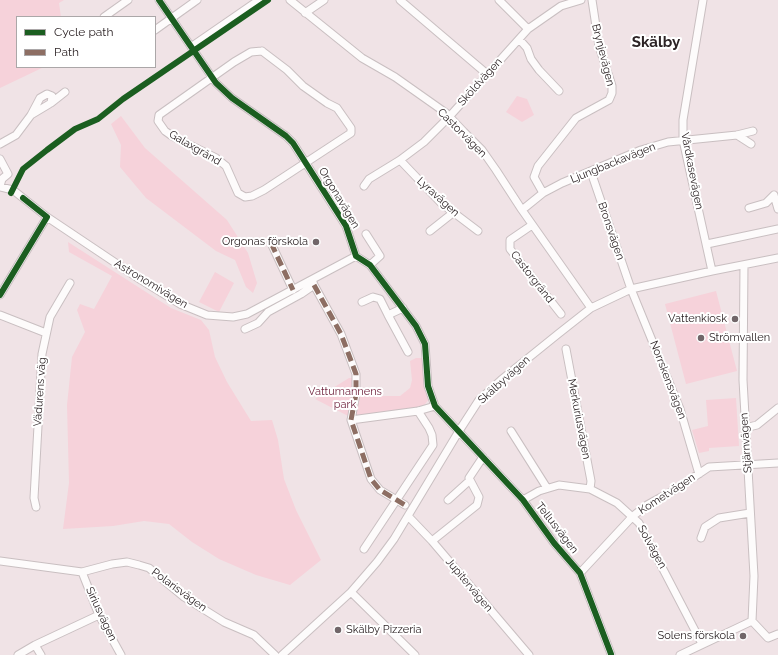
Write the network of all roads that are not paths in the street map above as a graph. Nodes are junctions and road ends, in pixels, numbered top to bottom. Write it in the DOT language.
graph roads {
  1 [pos="128,0"];
  2 [pos="159,0"];
  3 [pos="197,0"];
  4 [pos="259,0"];
  5 [pos="290,0"];
  6 [pos="324,0"];
  7 [pos="400,0"];
  8 [pos="499,0"];
  9 [pos="581,0"];
  10 [pos="592,0"];
  11 [pos="703,0"];
  12 [pos="305,13"];
  13 [pos="105,16"];
  14 [pos="172,18"];
  15 [pos="156,29"];
  16 [pos="528,29"];
  17 [pos="519,39"];
  18 [pos="191,47"];
  19 [pos="488,74"];
  20 [pos="212,78"];
  21 [pos="559,91"];
  22 [pos="65,92"];
  23 [pos="449,117"];
  24 [pos="754,131"];
  25 [pos="737,138"];
  26 [pos="684,140"];
  27 [pos="0,144"];
  28 [pos="751,144"];
  29 [pos="0,159"];
  30 [pos="400,160"];
  31 [pos="305,163"];
  32 [pos="591,172"];
  33 [pos="0,186"];
  34 [pos="364,186"];
  35 [pos="543,193"];
  36 [pos="749,208"];
  37 [pos="778,209"];
  38 [pos="522,210"];
  39 [pos="454,212"];
  40 [pos="47,217"];
  41 [pos="532,225"];
  42 [pos="778,229"];
  43 [pos="430,231"];
  44 [pos="478,231"];
  45 [pos="366,234"];
  46 [pos="271,243"];
  47 [pos="707,244"];
  48 [pos="356,256"];
  49 [pos="778,258"];
  50 [pos="370,265"];
  51 [pos="744,265"];
  52 [pos="712,271"];
  53 [pos="3,281"];
  54 [pos="313,282"];
  55 [pos="70,284"];
  56 [pos="631,289"];
  57 [pos="293,290"];
  58 [pos="0,295"];
  59 [pos="362,302"];
  60 [pos="403,308"];
  61 [pos="591,308"];
  62 [pos="561,314"];
  63 [pos="0,315"];
  64 [pos="388,315"];
  65 [pos="245,329"];
  66 [pos="46,333"];
  67 [pos="566,349"];
  68 [pos="408,352"];
  69 [pos="435,406"];
  70 [pos="778,408"];
  71 [pos="418,411"];
  72 [pos="351,420"];
  73 [pos="745,428"];
  74 [pos="458,431"];
  75 [pos="511,432"];
  76 [pos="482,457"];
  77 [pos="778,463"];
  78 [pos="748,464"];
  79 [pos="699,474"];
  80 [pos="469,481"];
  81 [pos="547,488"];
  82 [pos="590,489"];
  83 [pos="448,500"];
  84 [pos="523,500"];
  85 [pos="397,501"];
  86 [pos="406,505"];
  87 [pos="36,507"];
  88 [pos="750,513"];
  89 [pos="408,516"];
  90 [pos="633,516"];
  91 [pos="701,538"];
  92 [pos="432,541"];
  93 [pos="364,549"];
  94 [pos="0,561"];
  95 [pos="82,572"];
  96 [pos="580,573"];
  97 [pos="351,592"];
  98 [pos="99,614"];
  99 [pos="752,621"];
  100 [pos="778,634"];
  101 [pos="702,644"];
  102 [pos="35,645"];
  103 [pos="18,655"];
  104 [pos="41,655"];
  105 [pos="121,655"];
  106 [pos="275,655"];
  107 [pos="282,655"];
  108 [pos="414,655"];
  109 [pos="528,655"];
  110 [pos="611,655"];
  111 [pos="680,655"];
  1 -- 13 [label="street"];
  2 -- 14 [label="street, Orgonavägen"];
  3 -- 14 [label="street"];
  4 -- 18 [label="street"];
  5 -- 12 [label="street, Castorvägen"];
  6 -- 12 [label="street"];
  7 -- 19 [label="street"];
  8 -- 16 [label="street"];
  9 -- 16 [label="street, Sköldvägen"];
  10 -- 35 [label="street, Brynjevägen"];
  11 -- 26 [label="street, Vårdkasevägen"];
  12 -- 23 [label="street, Castorvägen"];
  14 -- 15 [label="street"];
  14 -- 18 [label="street, Orgonavägen"];
  16 -- 17 [label="street, Sköldvägen"];
  17 -- 19 [label="street, Sköldvägen"];
  17 -- 21 [label="street"];
  18 -- 20 [label="street, Orgonavägen"];
  19 -- 23 [label="street, Sköldvägen"];
  20 -- 31 [label="street, Orgonavägen"];
  20 -- 31 [label="street, Galaxgränd"];
  20 -- 31 [label="street, Galaxgränd"];
  22 -- 27 [label="street"];
  23 -- 30 [label="street, Sköldvägen"];
  23 -- 38 [label="street, Castorvägen"];
  24 -- 25 [label="street, Ljungbackavägen"];
  25 -- 26 [label="street, Ljungbackavägen"];
  25 -- 28 [label="street"];
  26 -- 32 [label="street, Ljungbackavägen"];
  26 -- 47 [label="street, Vårdkasevägen"];
  29 -- 33 [label="street"];
  30 -- 34 [label="street, Sköldvägen"];
  30 -- 39 [label="street, Lyravägen"];
  31 -- 48 [label="street, Orgonavägen"];
  32 -- 35 [label="street, Ljungbackavägen"];
  32 -- 56 [label="street, Bronsvägen"];
  33 -- 40 [label="street, Astronomivägen"];
  35 -- 38 [label="street, Ljungbackavägen"];
  36 -- 37 [label="street"];
  38 -- 41 [label="street, Castorvägen"];
  39 -- 43 [label="street"];
  39 -- 44 [label="street, Lyravägen"];
  40 -- 53 [label="street"];
  40 -- 57 [label="street, Astronomivägen"];
  41 -- 61 [label="street, Castorvägen"];
  41 -- 62 [label="street, Castorgränd"];
  42 -- 47 [label="street"];
  45 -- 50 [label="street"];
  46 -- 57 [label="street"];
  47 -- 52 [label="street, Vårdkasevägen"];
  48 -- 50 [label="street"];
  48 -- 54 [label="street, Astronomivägen"];
  49 -- 51 [label="street, Skälbyvägen"];
  50 -- 60 [label="street"];
  51 -- 52 [label="street, Skälbyvägen"];
  51 -- 73 [label="street, Stjärnvägen"];
  52 -- 56 [label="street, Skälbyvägen"];
  53 -- 58 [label="street"];
  54 -- 57 [label="street, Astronomivägen"];
  54 -- 65 [label="street"];
  54 -- 72 [label="street"];
  55 -- 66 [label="street, Vädurens väg"];
  56 -- 61 [label="street, Skälbyvägen"];
  56 -- 79 [label="street, Norrskensvägen"];
  59 -- 64 [label="street"];
  60 -- 64 [label="street"];
  60 -- 69 [label="street"];
  61 -- 74 [label="street, Skälbyvägen"];
  63 -- 66 [label="street"];
  64 -- 68 [label="street"];
  66 -- 87 [label="street, Vädurens väg"];
  67 -- 82 [label="street, Merkuriusvägen"];
  69 -- 71 [label="street"];
  69 -- 74 [label="street"];
  70 -- 73 [label="street"];
  71 -- 72 [label="street"];
  71 -- 85 [label="street"];
  72 -- 85 [label="street"];
  73 -- 78 [label="street, Stjärnvägen"];
  74 -- 76 [label="street, Tellusvägen"];
  74 -- 89 [label="street, Skälbyvägen"];
  75 -- 81 [label="street"];
  76 -- 80 [label="street"];
  76 -- 84 [label="street, Tellusvägen"];
  77 -- 78 [label="street, Kometvägen"];
  78 -- 79 [label="street, Kometvägen"];
  78 -- 88 [label="street, Stjärnvägen"];
  79 -- 90 [label="street, Kometvägen"];
  80 -- 83 [label="street"];
  80 -- 92 [label="street"];
  81 -- 82 [label="street, Solvägen"];
  81 -- 84 [label="street, Solvägen"];
  82 -- 90 [label="street, Solvägen"];
  84 -- 96 [label="street, Tellusvägen"];
  85 -- 86 [label="street"];
  85 -- 93 [label="street"];
  88 -- 91 [label="street"];
  88 -- 99 [label="street, Stjärnvägen"];
  89 -- 92 [label="street, Jupitervägen"];
  89 -- 97 [label="street, Skälbyvägen"];
  90 -- 96 [label="street, Kometvägen"];
  90 -- 101 [label="street, Solvägen"];
  92 -- 109 [label="street, Jupitervägen"];
  94 -- 95 [label="street, Polarisvägen"];
  95 -- 98 [label="street, Siriusvägen"];
  95 -- 106 [label="street, Polarisvägen"];
  96 -- 110 [label="street, Tellusvägen"];
  97 -- 107 [label="street, Skälbyvägen"];
  97 -- 108 [label="street"];
  98 -- 102 [label="street"];
  98 -- 105 [label="street, Siriusvägen"];
  99 -- 100 [label="street"];
  99 -- 101 [label="street"];
  101 -- 111 [label="street"];
  102 -- 103 [label="street"];
  102 -- 104 [label="street"];
}
